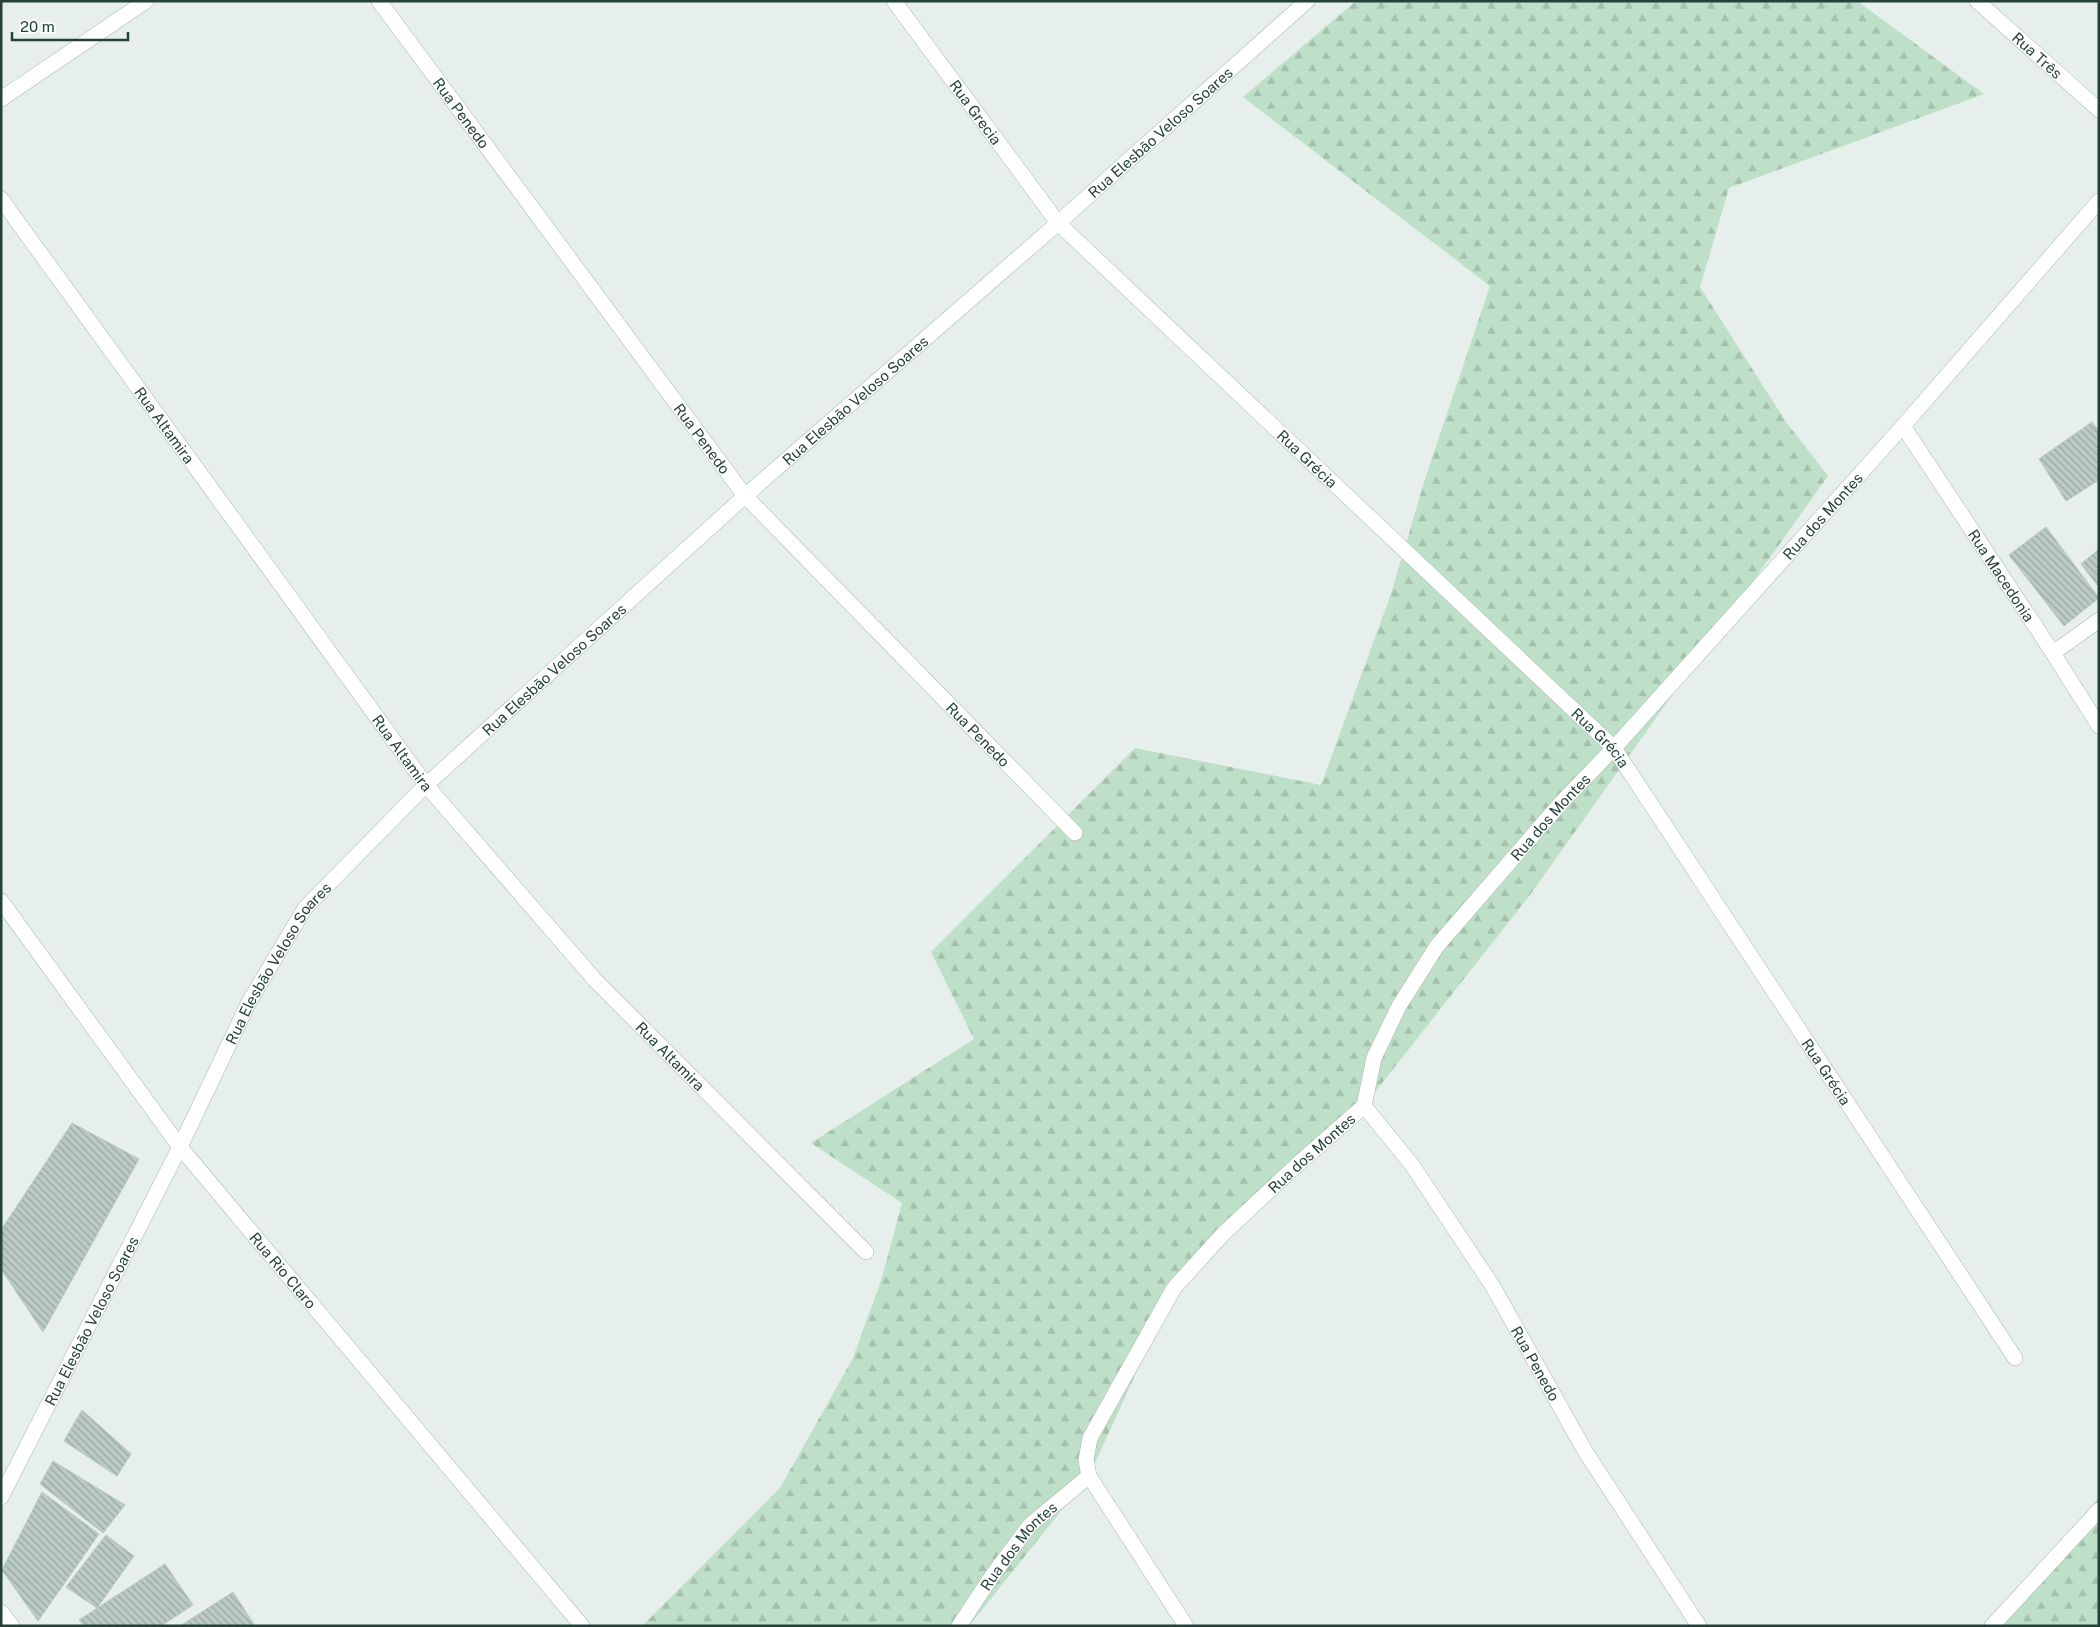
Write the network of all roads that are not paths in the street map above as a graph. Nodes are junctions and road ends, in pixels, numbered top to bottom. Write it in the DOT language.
graph roads {
  1 [pos="146,1"];
  2 [pos="379,1"];
  3 [pos="894,1"];
  4 [pos="1307,1"];
  5 [pos="1977,1"];
  6 [pos="1,98"];
  7 [pos="2099,110"];
  8 [pos="1,199"];
  9 [pos="2099,201"];
  10 [pos="1058,223"];
  11 [pos="1903,426"];
  12 [pos="745,496"];
  13 [pos="2099,620"];
  14 [pos="2054,653"];
  15 [pos="2099,726"];
  16 [pos="1614,748"];
  17 [pos="426,785"];
  18 [pos="1076,833"];
  19 [pos="1,901"];
  20 [pos="1364,1106"];
  21 [pos="180,1147"];
  22 [pos="866,1252"];
  23 [pos="2015,1358"];
  24 [pos="1089,1476"];
  25 [pos="1,1497"];
  26 [pos="2099,1510"];
  27 [pos="1,1612"];
  28 [pos="12,1626"];
  29 [pos="582,1626"];
  30 [pos="959,1626"];
  31 [pos="1186,1626"];
  32 [pos="1699,1626"];
  33 [pos="1992,1626"];
  1 -- 6 [label="street"];
  2 -- 12 [label="street, Rua Penedo"];
  3 -- 10 [label="street, Rua Grecia"];
  4 -- 10 [label="street, Rua Elesbão Veloso Soares"];
  5 -- 7 [label="street, Rua Três"];
  8 -- 17 [label="street, Rua Altamira"];
  9 -- 11 [label="street, Rua dos Montes"];
  10 -- 12 [label="street, Rua Elesbão Veloso Soares"];
  10 -- 16 [label="street, Rua Grécia"];
  11 -- 14 [label="street, Rua Macedonia"];
  11 -- 16 [label="street, Rua dos Montes"];
  12 -- 17 [label="street, Rua Elesbão Veloso Soares"];
  12 -- 18 [label="street, Rua Penedo"];
  13 -- 14 [label="street"];
  14 -- 15 [label="street, Rua Macedonia"];
  16 -- 20 [label="street, Rua dos Montes"];
  16 -- 23 [label="street, Rua Grécia"];
  17 -- 21 [label="street, Rua Elesbão Veloso Soares"];
  17 -- 22 [label="street, Rua Altamira"];
  19 -- 21 [label="street, Rua Rio Claro"];
  20 -- 24 [label="street, Rua dos Montes"];
  20 -- 32 [label="street, Rua Penedo"];
  21 -- 25 [label="street, Rua Elesbão Veloso Soares"];
  21 -- 29 [label="street, Rua Rio Claro"];
  24 -- 30 [label="street, Rua dos Montes"];
  24 -- 31 [label="street, Rua dos Montes"];
  26 -- 33 [label="street"];
  27 -- 28 [label="street"];
}
